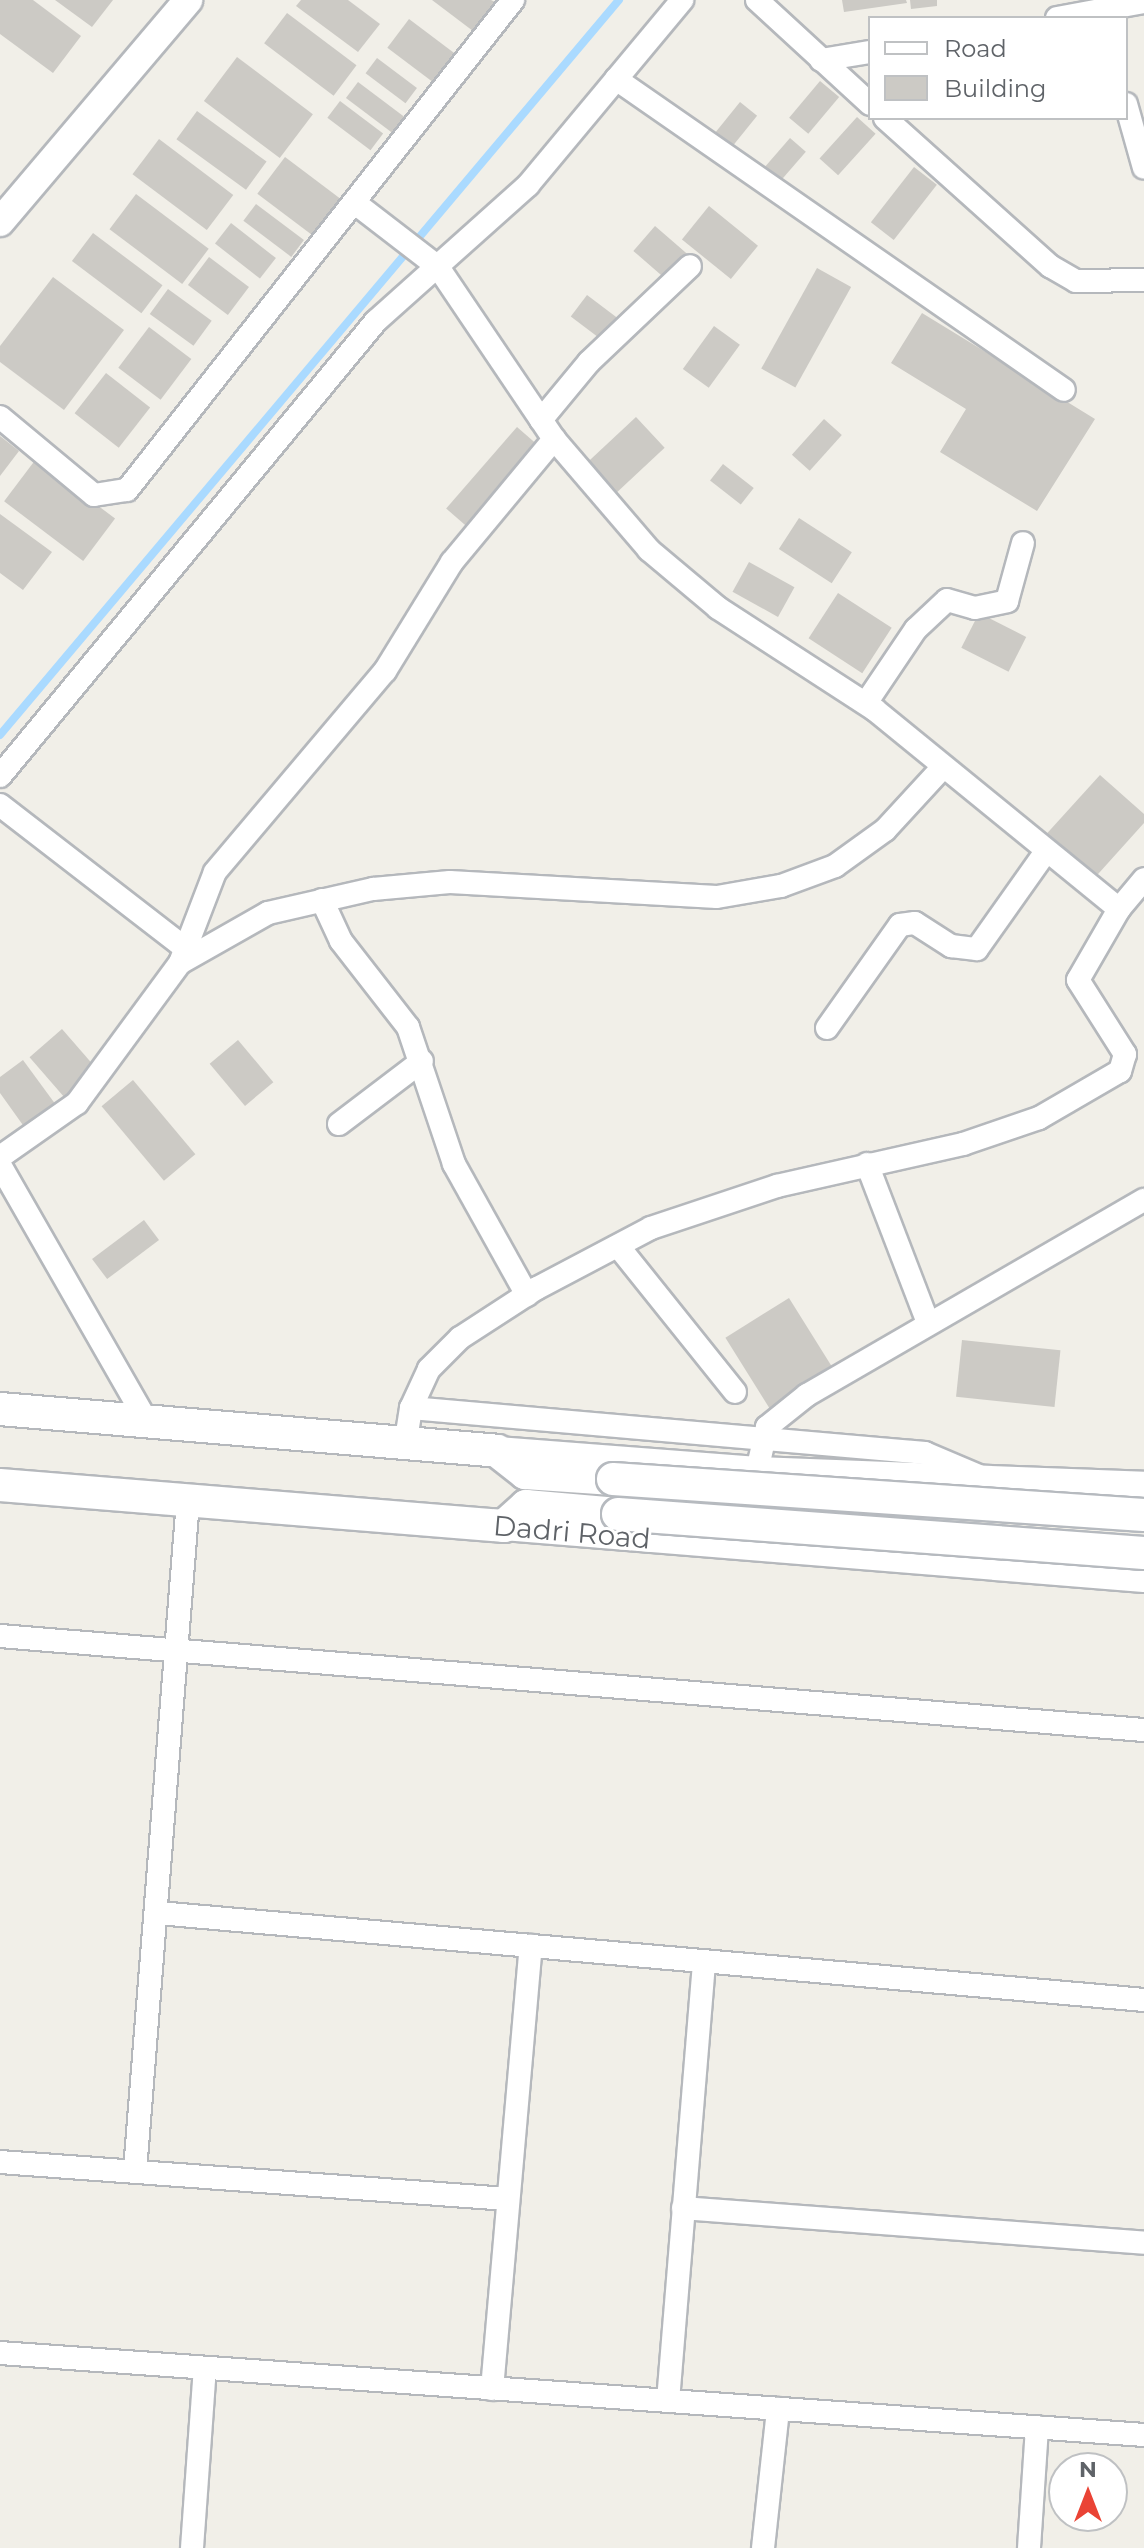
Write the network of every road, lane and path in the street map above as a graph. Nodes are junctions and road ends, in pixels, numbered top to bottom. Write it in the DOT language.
graph roads {
  1 [pos="188,0"];
  2 [pos="513,0"];
  3 [pos="682,0"];
  4 [pos="757,0"];
  5 [pos="1144,2"];
  6 [pos="1101,14"];
  7 [pos="1079,16"];
  8 [pos="868,52"];
  9 [pos="821,60"];
  10 [pos="616,79"];
  11 [pos="868,102"];
  12 [pos="1128,111"];
  13 [pos="887,120"];
  14 [pos="1144,168"];
  15 [pos="355,203"];
  16 [pos="0,222"];
  17 [pos="430,261"];
  18 [pos="690,266"];
  19 [pos="1144,280"];
  20 [pos="1064,390"];
  21 [pos="0,417"];
  22 [pos="548,430"];
  23 [pos="1023,543"];
  24 [pos="866,703"];
  25 [pos="943,767"];
  26 [pos="0,776"];
  27 [pos="0,805"];
  28 [pos="1045,853"];
  29 [pos="1144,879"];
  30 [pos="322,900"];
  31 [pos="1119,909"];
  32 [pos="182,956"];
  33 [pos="827,1028"];
  34 [pos="422,1061"];
  35 [pos="339,1124"];
  36 [pos="0,1157"];
  37 [pos="867,1164"];
  38 [pos="0,1165"];
  39 [pos="1144,1200"];
  40 [pos="618,1246"];
  41 [pos="527,1295"];
  42 [pos="927,1320"];
  43 [pos="735,1392"];
  44 [pos="411,1408"];
  45 [pos="0,1409"];
  46 [pos="148,1423"];
  47 [pos="763,1436"];
  48 [pos="405,1444"];
  49 [pos="497,1451"];
  50 [pos="757,1471"];
  51 [pos="980,1476"];
  52 [pos="1065,1482"];
  53 [pos="0,1485"];
  54 [pos="1144,1486"];
  55 [pos="188,1501"];
  56 [pos="1144,1515"];
  57 [pos="504,1526"];
  58 [pos="1144,1553"];
  59 [pos="1065,1571"];
  60 [pos="1144,1578"];
  61 [pos="0,1636"];
  62 [pos="181,1651"];
  63 [pos="1144,1730"];
  64 [pos="158,1913"];
  65 [pos="531,1946"];
  66 [pos="704,1961"];
  67 [pos="1144,2000"];
  68 [pos="0,2162"];
  69 [pos="135,2171"];
  70 [pos="508,2199"];
  71 [pos="683,2208"];
  72 [pos="1144,2243"];
  73 [pos="0,2353"];
  74 [pos="205,2368"];
  75 [pos="492,2389"];
  76 [pos="668,2401"];
  77 [pos="778,2409"];
  78 [pos="1037,2427"];
  79 [pos="1144,2435"];
  80 [pos="192,2548"];
  81 [pos="763,2548"];
  82 [pos="1029,2548"];
  1 -- 16 [label="street"];
  2 -- 15 [label="street"];
  3 -- 10 [label="street"];
  4 -- 9 [label="street"];
  5 -- 6 [label="street"];
  6 -- 7 [label="street"];
  8 -- 9 [label="street"];
  9 -- 11 [label="street"];
  10 -- 17 [label="street"];
  10 -- 20 [label="street"];
  12 -- 14 [label="street"];
  13 -- 19 [label="street"];
  15 -- 17 [label="street"];
  15 -- 21 [label="street"];
  17 -- 22 [label="street"];
  17 -- 26 [label="street"];
  18 -- 22 [label="street"];
  22 -- 24 [label="street"];
  22 -- 32 [label="street"];
  23 -- 24 [label="street"];
  24 -- 25 [label="street"];
  25 -- 28 [label="street"];
  25 -- 30 [label="street"];
  27 -- 32 [label="street"];
  28 -- 31 [label="street"];
  28 -- 33 [label="street"];
  29 -- 31 [label="street"];
  30 -- 32 [label="street"];
  30 -- 34 [label="street"];
  31 -- 37 [label="street"];
  32 -- 36 [label="street"];
  34 -- 35 [label="street"];
  34 -- 41 [label="street"];
  37 -- 40 [label="street"];
  37 -- 42 [label="street"];
  38 -- 46 [label="street"];
  39 -- 42 [label="street"];
  40 -- 41 [label="street"];
  40 -- 43 [label="street"];
  41 -- 44 [label="street"];
  42 -- 47 [label="street"];
  44 -- 47 [label="street"];
  44 -- 48 [label="street"];
  45 -- 46 [label="main road"];
  46 -- 48 [label="main road"];
  47 -- 50 [label="street"];
  47 -- 51 [label="street"];
  48 -- 49 [label="main road"];
  49 -- 50 [label="street"];
  49 -- 56 [label="main road, bridge"];
  50 -- 51 [label="street"];
  51 -- 52 [label="street"];
  52 -- 54 [label="street"];
  52 -- 59 [label="street"];
  53 -- 55 [label="main road, Dadri Road"];
  55 -- 57 [label="main road, Dadri Road"];
  55 -- 62 [label="street"];
  57 -- 58 [label="main road, bridge"];
  57 -- 59 [label="street, Dadri Road"];
  59 -- 60 [label="street, Dadri Road"];
  61 -- 62 [label="street"];
  62 -- 63 [label="street"];
  62 -- 64 [label="street"];
  64 -- 65 [label="street"];
  64 -- 69 [label="street"];
  65 -- 66 [label="street"];
  65 -- 70 [label="street"];
  66 -- 67 [label="street"];
  66 -- 71 [label="street"];
  68 -- 69 [label="street"];
  69 -- 70 [label="street"];
  70 -- 75 [label="street"];
  71 -- 72 [label="street"];
  71 -- 76 [label="street"];
  73 -- 74 [label="street"];
  74 -- 75 [label="street"];
  74 -- 80 [label="street"];
  75 -- 76 [label="street"];
  76 -- 77 [label="street"];
  77 -- 78 [label="street"];
  77 -- 81 [label="street"];
  78 -- 79 [label="street"];
  78 -- 82 [label="street"];
}
